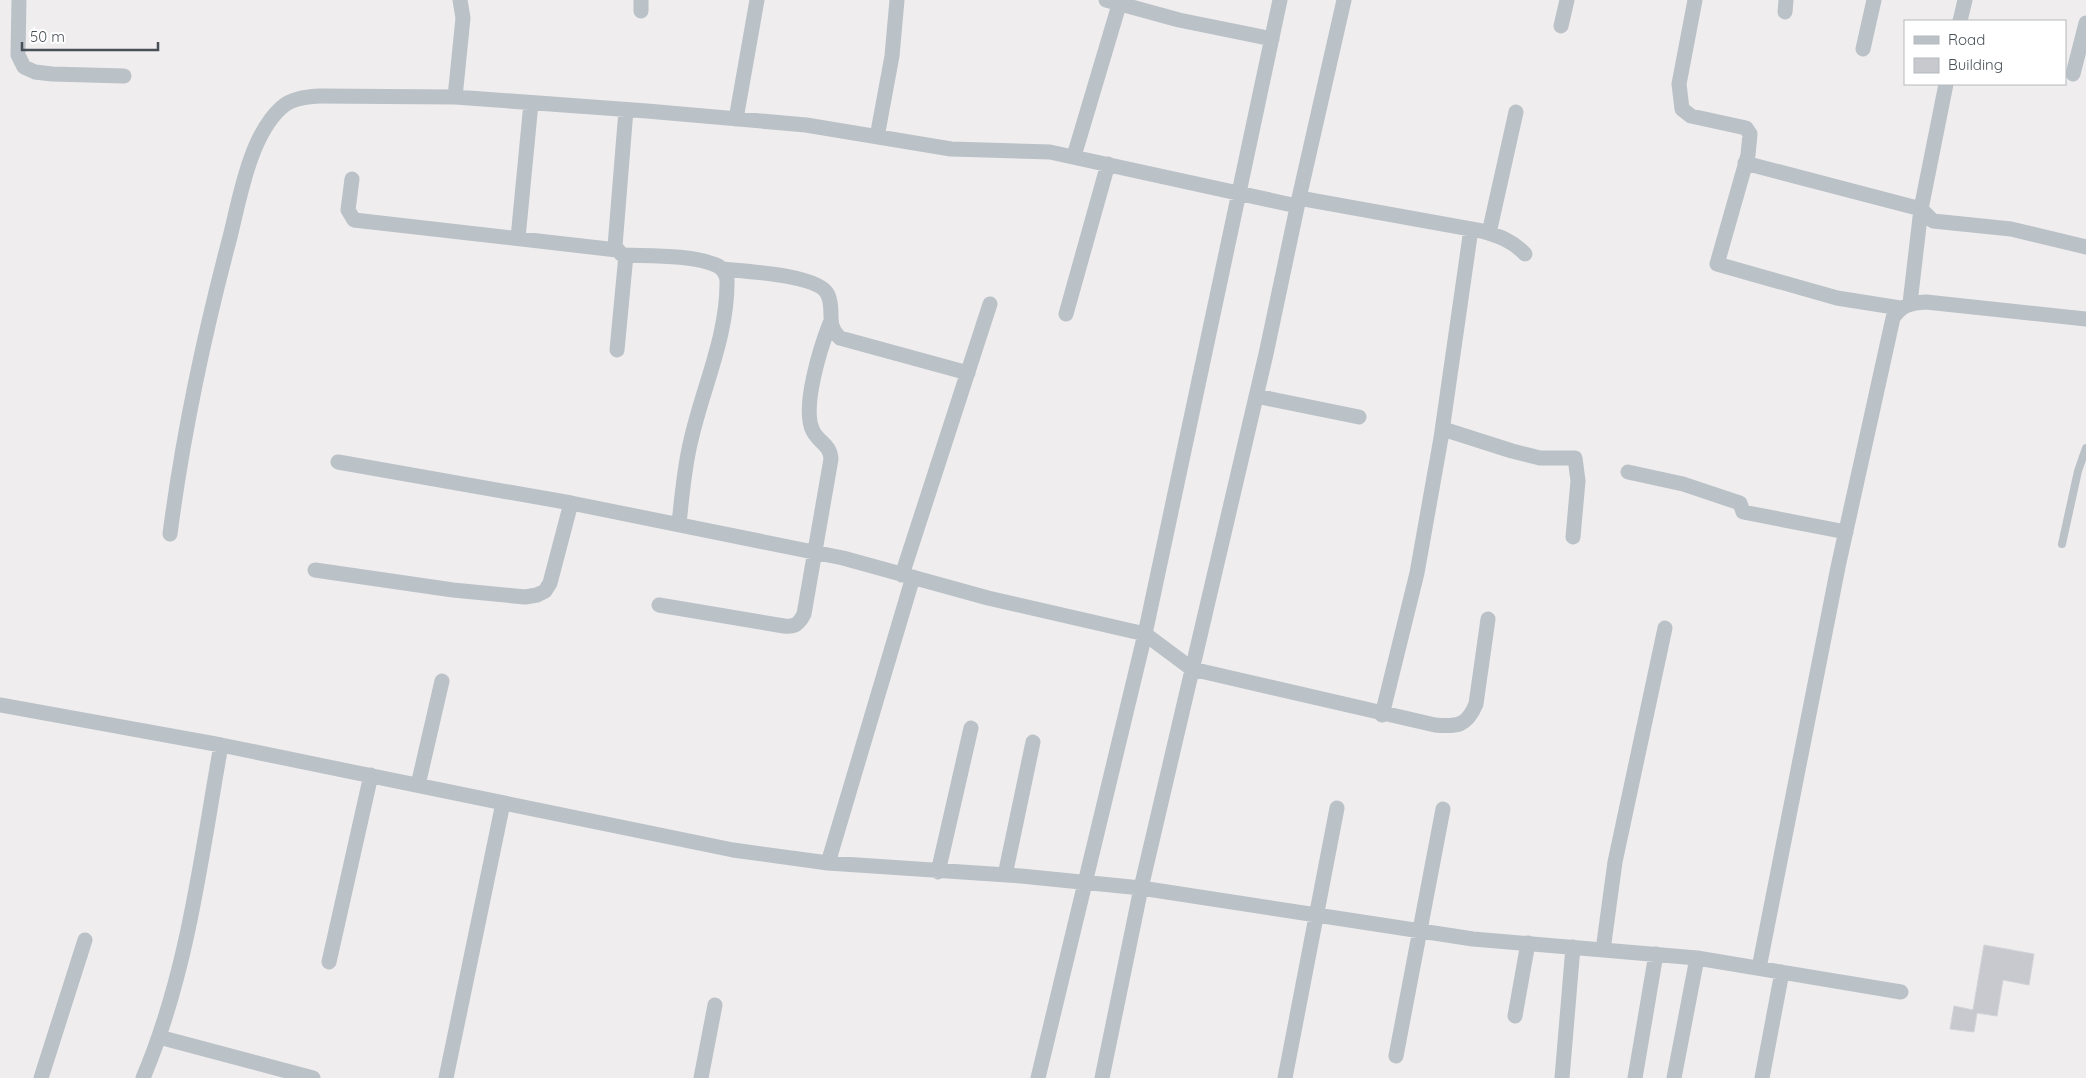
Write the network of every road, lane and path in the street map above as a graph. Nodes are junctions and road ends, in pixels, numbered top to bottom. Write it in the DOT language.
graph roads {
  1 [pos="19,0"];
  2 [pos="460,0"];
  3 [pos="757,0"];
  4 [pos="897,0"];
  5 [pos="1280,0"];
  6 [pos="1344,0"];
  7 [pos="1567,0"];
  8 [pos="1695,0"];
  9 [pos="1874,0"];
  10 [pos="1965,0"];
  11 [pos="1112,2"];
  12 [pos="1960,20"];
  13 [pos="2086,23"];
  14 [pos="1561,26"];
  15 [pos="1272,39"];
  16 [pos="1863,49"];
  17 [pos="2073,74"];
  18 [pos="124,76"];
  19 [pos="1946,85"];
  20 [pos="455,97"];
  21 [pos="530,104"];
  22 [pos="626,110"];
  23 [pos="1516,112"];
  24 [pos="736,118"];
  25 [pos="877,137"];
  26 [pos="1074,156"];
  27 [pos="1745,163"];
  28 [pos="1108,164"];
  29 [pos="352,179"];
  30 [pos="1239,193"];
  31 [pos="1298,202"];
  32 [pos="1921,209"];
  33 [pos="1471,229"];
  34 [pos="1489,233"];
  35 [pos="518,238"];
  36 [pos="2086,247"];
  37 [pos="622,253"];
  38 [pos="1525,254"];
  39 [pos="722,269"];
  40 [pos="990,304"];
  41 [pos="1905,306"];
  42 [pos="1066,314"];
  43 [pos="2086,319"];
  44 [pos="830,324"];
  45 [pos="617,350"];
  46 [pos="968,373"];
  47 [pos="1256,396"];
  48 [pos="1359,417"];
  49 [pos="1443,429"];
  50 [pos="2086,448"];
  51 [pos="338,462"];
  52 [pos="1628,472"];
  53 [pos="571,503"];
  54 [pos="679,524"];
  55 [pos="1846,532"];
  56 [pos="170,534"];
  57 [pos="1573,537"];
  58 [pos="2062,544"];
  59 [pos="815,552"];
  60 [pos="315,570"];
  61 [pos="908,576"];
  62 [pos="659,605"];
  63 [pos="1488,619"];
  64 [pos="1665,628"];
  65 [pos="1146,634"];
  66 [pos="1192,668"];
  67 [pos="442,681"];
  68 [pos="0,706"];
  69 [pos="1382,715"];
  70 [pos="971,728"];
  71 [pos="1033,742"];
  72 [pos="222,744"];
  73 [pos="371,775"];
  74 [pos="418,785"];
  75 [pos="503,802"];
  76 [pos="1337,808"];
  77 [pos="1443,809"];
  78 [pos="828,863"];
  79 [pos="938,872"];
  80 [pos="1005,876"];
  81 [pos="1086,883"];
  82 [pos="1141,888"];
  83 [pos="1318,915"];
  84 [pos="1421,931"];
  85 [pos="85,940"];
  86 [pos="1528,943"];
  87 [pos="1573,947"];
  88 [pos="1603,950"];
  89 [pos="1656,954"];
  90 [pos="1698,958"];
  91 [pos="329,962"];
  92 [pos="1759,968"];
  93 [pos="1782,972"];
  94 [pos="1901,992"];
  95 [pos="715,1005"];
  96 [pos="1515,1016"];
  97 [pos="159,1037"];
  98 [pos="1396,1056"];
  99 [pos="41,1078"];
  100 [pos="143,1078"];
  101 [pos="313,1078"];
  102 [pos="446,1078"];
  103 [pos="701,1078"];
  104 [pos="1038,1078"];
  105 [pos="1102,1078"];
  106 [pos="1285,1078"];
  107 [pos="1562,1078"];
  108 [pos="1635,1078"];
  109 [pos="1674,1078"];
  110 [pos="1762,1078"];
  1 -- 18 [label="street"];
  2 -- 20 [label="street"];
  3 -- 24 [label="street"];
  4 -- 25 [label="street"];
  5 -- 15 [label="street"];
  6 -- 31 [label="street"];
  7 -- 14 [label="street"];
  8 -- 27 [label="street"];
  9 -- 16 [label="street"];
  10 -- 12 [label="street"];
  11 -- 15 [label="street"];
  11 -- 26 [label="street"];
  13 -- 17 [label="street"];
  15 -- 30 [label="street"];
  19 -- 32 [label="street"];
  20 -- 21 [label="street"];
  20 -- 56 [label="street"];
  21 -- 22 [label="street"];
  21 -- 35 [label="street"];
  22 -- 24 [label="street"];
  22 -- 37 [label="street"];
  23 -- 34 [label="street"];
  24 -- 25 [label="street"];
  25 -- 26 [label="street"];
  26 -- 28 [label="street"];
  27 -- 32 [label="street"];
  27 -- 41 [label="street"];
  28 -- 30 [label="street"];
  28 -- 42 [label="street"];
  29 -- 35 [label="street"];
  30 -- 31 [label="street"];
  30 -- 65 [label="street"];
  31 -- 33 [label="street"];
  31 -- 47 [label="street"];
  32 -- 36 [label="street"];
  32 -- 41 [label="street"];
  33 -- 34 [label="street"];
  33 -- 49 [label="street"];
  34 -- 38 [label="street"];
  35 -- 37 [label="street"];
  37 -- 39 [label="street"];
  37 -- 45 [label="street"];
  39 -- 44 [label="street"];
  39 -- 54 [label="street"];
  40 -- 46 [label="street"];
  41 -- 43 [label="street"];
  41 -- 55 [label="street"];
  44 -- 46 [label="street"];
  44 -- 59 [label="street"];
  46 -- 61 [label="street"];
  47 -- 48 [label="street"];
  47 -- 66 [label="street"];
  49 -- 57 [label="street"];
  49 -- 69 [label="street"];
  50 -- 58 [label="lane"];
  51 -- 53 [label="street"];
  52 -- 55 [label="street"];
  53 -- 54 [label="street"];
  53 -- 60 [label="street"];
  54 -- 59 [label="street"];
  55 -- 92 [label="street"];
  59 -- 61 [label="street"];
  59 -- 62 [label="street"];
  61 -- 65 [label="street"];
  61 -- 78 [label="street"];
  63 -- 69 [label="street"];
  64 -- 88 [label="street"];
  65 -- 66 [label="street"];
  65 -- 81 [label="street"];
  66 -- 69 [label="street"];
  66 -- 82 [label="street"];
  67 -- 74 [label="street"];
  68 -- 72 [label="street"];
  70 -- 79 [label="street"];
  71 -- 80 [label="street"];
  72 -- 73 [label="street"];
  72 -- 97 [label="street"];
  73 -- 74 [label="street"];
  73 -- 91 [label="street"];
  74 -- 75 [label="street"];
  75 -- 78 [label="street"];
  75 -- 102 [label="street"];
  76 -- 83 [label="street"];
  77 -- 84 [label="street"];
  78 -- 79 [label="street"];
  79 -- 80 [label="street"];
  80 -- 81 [label="street"];
  81 -- 82 [label="street"];
  81 -- 104 [label="street"];
  82 -- 83 [label="street"];
  82 -- 105 [label="street"];
  83 -- 84 [label="street"];
  83 -- 106 [label="street"];
  84 -- 86 [label="street"];
  84 -- 98 [label="street"];
  85 -- 99 [label="street"];
  86 -- 87 [label="street"];
  86 -- 96 [label="street"];
  87 -- 88 [label="street"];
  87 -- 107 [label="street"];
  88 -- 89 [label="street"];
  89 -- 90 [label="street"];
  89 -- 108 [label="street"];
  90 -- 92 [label="street"];
  90 -- 109 [label="street"];
  92 -- 93 [label="street"];
  93 -- 94 [label="street"];
  93 -- 110 [label="street"];
  95 -- 103 [label="street"];
  97 -- 100 [label="street"];
  97 -- 101 [label="street"];
}
